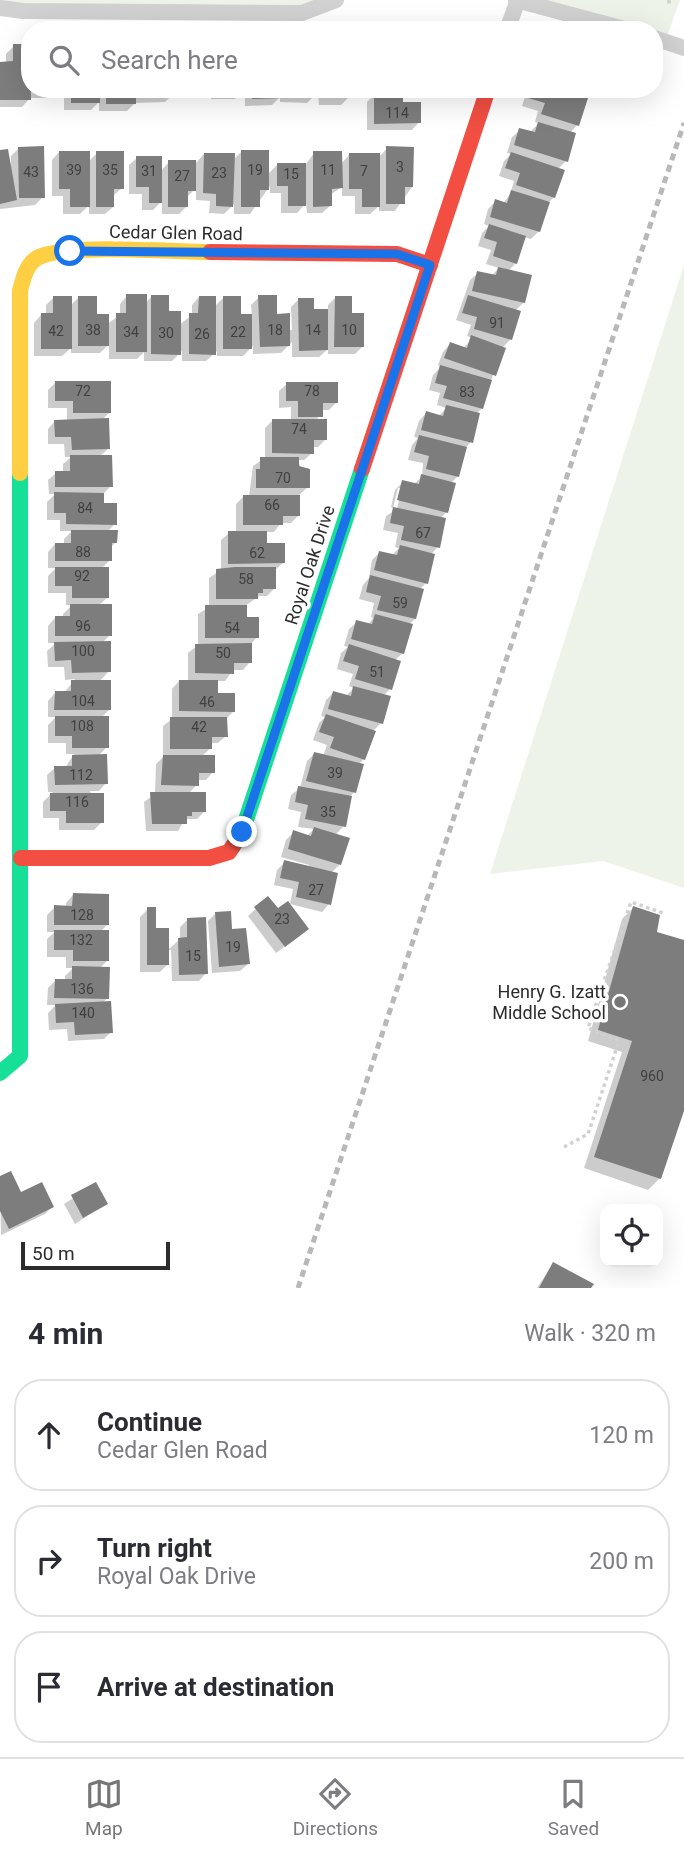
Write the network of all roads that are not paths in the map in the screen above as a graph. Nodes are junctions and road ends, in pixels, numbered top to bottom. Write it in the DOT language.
graph roads {
  1 [pos="336,0"];
  2 [pos="517,0"];
  3 [pos="0,8"];
  4 [pos="510,21"];
  5 [pos="595,21"];
  6 [pos="663,41"];
  7 [pos="684,48"];
  8 [pos="485,98"];
  9 [pos="430,265"];
  10 [pos="20,858"];
  11 [pos="0,1073"];
  1 -- 3 [label="street"];
  2 -- 4 [label="street"];
  2 -- 5 [label="street"];
  6 -- 7 [label="street"];
  8 -- 9 [label="street, Royal Oak Drive"];
  9 -- 10 [label="street, Royal Oak Drive"];
  9 -- 10 [label="street, Cedar Glen Road"];
  10 -- 11 [label="street, Cedar Glen Road"];
}
